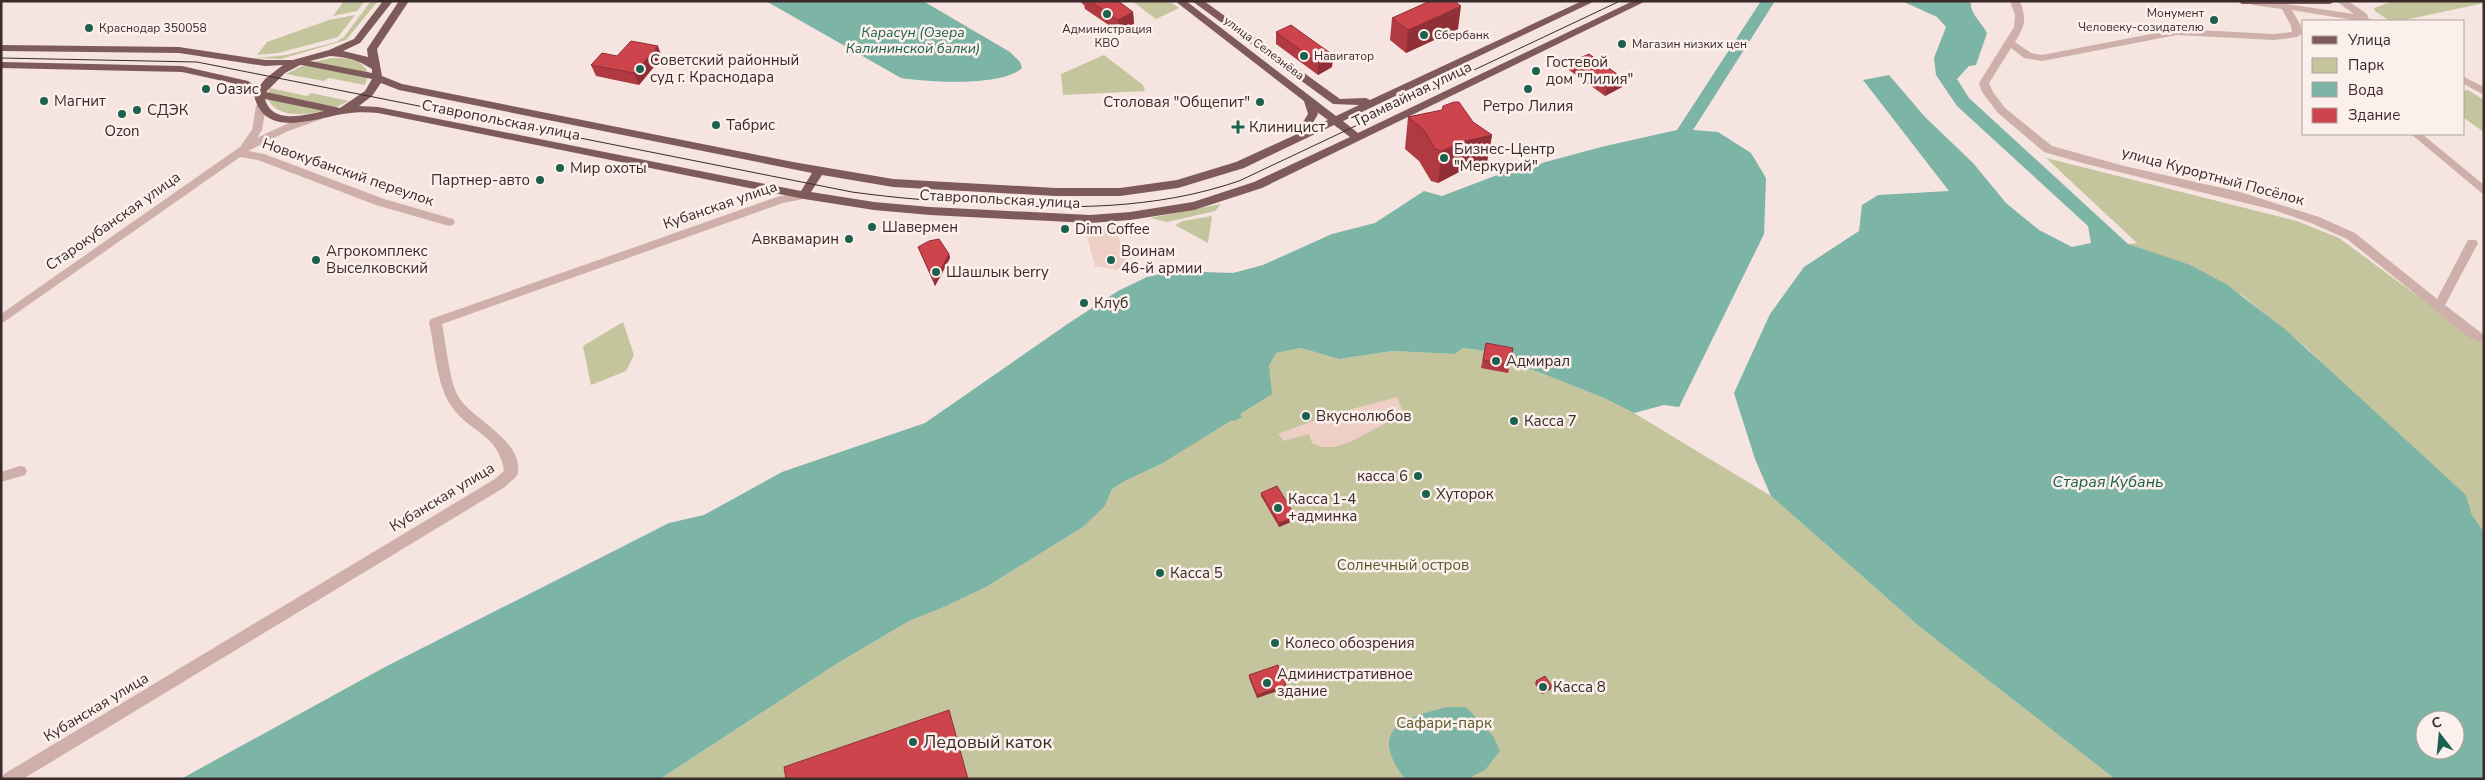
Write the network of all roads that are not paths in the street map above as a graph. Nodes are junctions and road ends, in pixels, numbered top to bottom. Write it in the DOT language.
graph roads {
  1 [pos="388,1"];
  2 [pos="404,1"];
  3 [pos="1180,1"];
  4 [pos="1197,1"];
  5 [pos="1590,1"];
  6 [pos="1641,1"];
  7 [pos="2016,1"];
  8 [pos="2330,1"];
  9 [pos="2341,1"];
  10 [pos="2362,1"];
  11 [pos="2247,2"];
  12 [pos="2286,8"];
  13 [pos="2365,20"];
  14 [pos="2372,20"];
  15 [pos="2373,20"];
  16 [pos="2009,42"];
  17 [pos="1,48"];
  18 [pos="300,61"];
  19 [pos="1,65"];
  20 [pos="377,72"];
  21 [pos="2465,81"];
  22 [pos="2484,92"];
  23 [pos="259,94"];
  24 [pos="1386,96"];
  25 [pos="1308,98"];
  26 [pos="261,106"];
  27 [pos="339,111"];
  28 [pos="318,117"];
  29 [pos="1336,120"];
  30 [pos="2417,135"];
  31 [pos="1357,137"];
  32 [pos="1298,138"];
  33 [pos="241,151"];
  34 [pos="819,171"];
  35 [pos="1178,184"];
  36 [pos="2484,191"];
  37 [pos="804,195"];
  38 [pos="1194,206"];
  39 [pos="449,222"];
  40 [pos="2472,243"];
  41 [pos="2438,306"];
  42 [pos="1,320"];
  43 [pos="2484,340"];
  44 [pos="20,471"];
  45 [pos="1,478"];
  46 [pos="9,779"];
  1 -- 18 [label="main road"];
  2 -- 20 [label="main road"];
  3 -- 25 [label="main road, улица Селезнёва"];
  4 -- 24 [label="main road, улица Селезнёва"];
  5 -- 24 [label="main road, Трамвайная улица"];
  6 -- 31 [label="main road, Трамвайная улица"];
  7 -- 16 [label="street"];
  8 -- 11 [label="main road"];
  9 -- 14 [label="street"];
  10 -- 15 [label="street"];
  11 -- 12 [label="street"];
  12 -- 13 [label="street"];
  12 -- 16 [label="street"];
  16 -- 41 [label="street, улица Курортный Посёлок"];
  17 -- 18 [label="main road, Ставропольская улица"];
  18 -- 20 [label="main road"];
  18 -- 20 [label="main road, Ставропольская улица"];
  18 -- 23 [label="main road, Ставропольская улица"];
  19 -- 23 [label="main road"];
  20 -- 27 [label="main road"];
  20 -- 34 [label="main road, Ставропольская улица"];
  21 -- 22 [label="street"];
  23 -- 26 [label="main road"];
  23 -- 27 [label="main road"];
  24 -- 29 [label="main road, Трамвайная улица"];
  25 -- 29 [label="main road, улица Селезнёва"];
  25 -- 32 [label="main road, улица Селезнёва"];
  26 -- 28 [label="main road, Ставропольская улица"];
  26 -- 33 [label="street, Старокубанская улица"];
  27 -- 28 [label="main road, Ставропольская улица"];
  27 -- 37 [label="main road, Ставропольская улица"];
  28 -- 33 [label="street, Старокубанская улица"];
  29 -- 31 [label="main road, улица Селезнёва"];
  29 -- 32 [label="main road, Трамвайная улица"];
  30 -- 36 [label="street"];
  31 -- 38 [label="main road, Трамвайная улица"];
  32 -- 35 [label="main road, Трамвайная улица"];
  33 -- 39 [label="street, Новокубанский переулок"];
  33 -- 42 [label="street, Старокубанская улица"];
  34 -- 35 [label="main road, Ставропольская улица"];
  34 -- 37 [label="main road"];
  37 -- 38 [label="main road, Ставропольская улица"];
  37 -- 46 [label="street, Кубанская улица"];
  40 -- 41 [label="street"];
  41 -- 43 [label="street, улица Курортный Посёлок"];
  44 -- 45 [label="street"];
}
